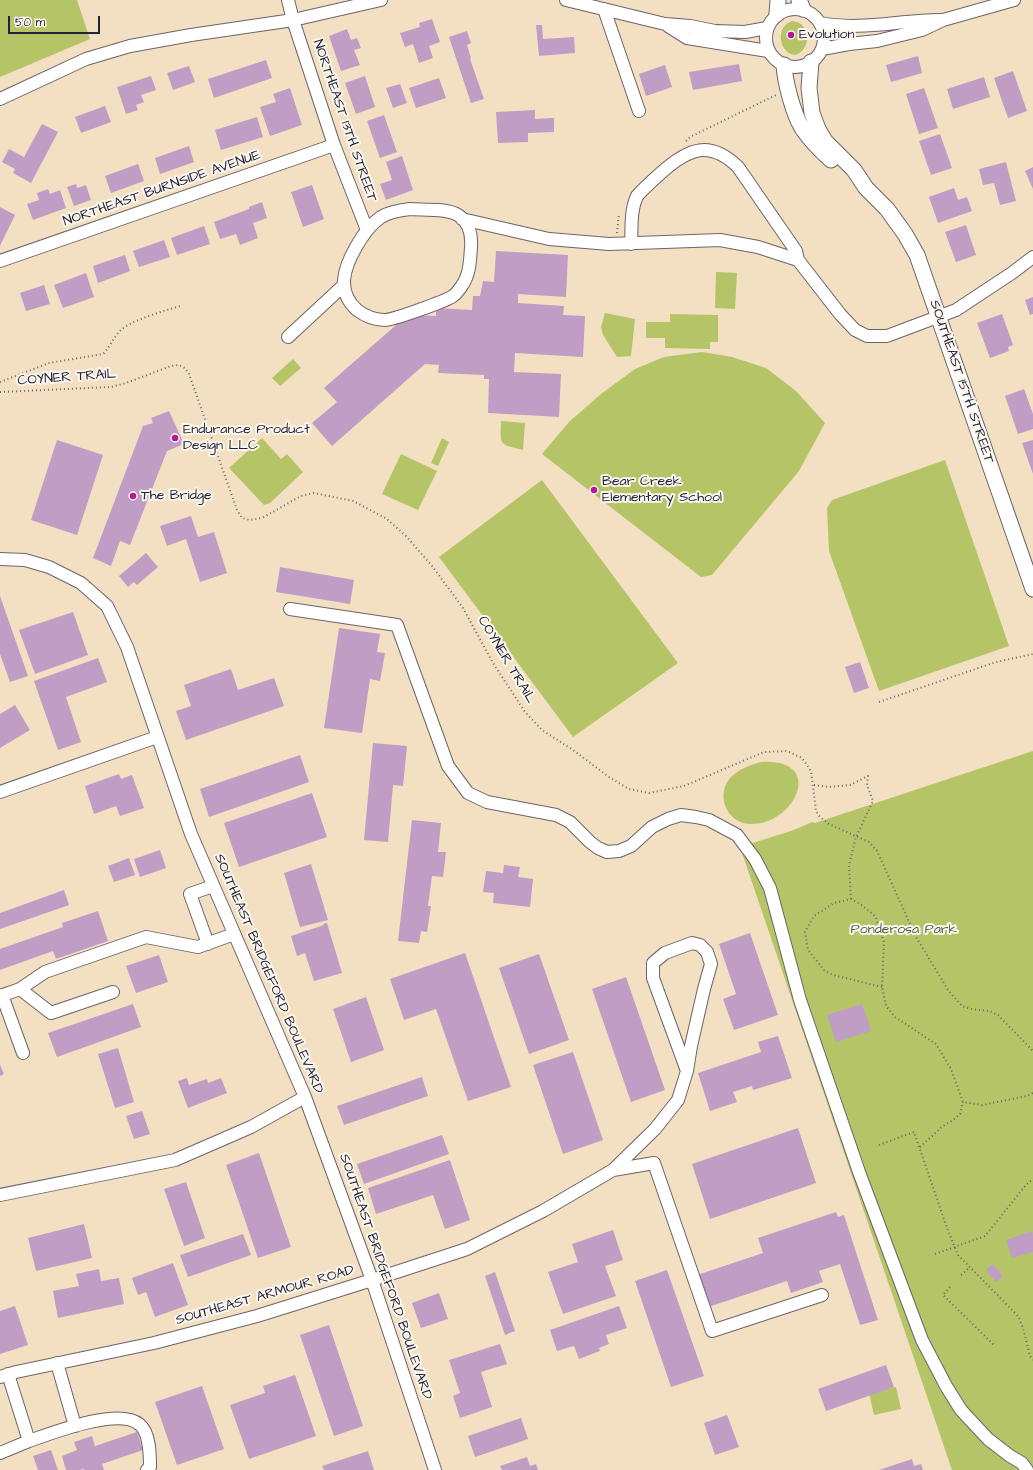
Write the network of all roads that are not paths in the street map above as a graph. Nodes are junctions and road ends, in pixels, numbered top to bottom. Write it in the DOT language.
graph roads {
  1 [pos="288,0"];
  2 [pos="381,0"];
  3 [pos="566,0"];
  4 [pos="1014,0"];
  5 [pos="801,4"];
  6 [pos="778,7"];
  7 [pos="604,9"];
  8 [pos="293,20"];
  9 [pos="943,20"];
  10 [pos="820,23"];
  11 [pos="665,24"];
  12 [pos="767,28"];
  13 [pos="822,49"];
  14 [pos="768,51"];
  15 [pos="811,62"];
  16 [pos="784,65"];
  17 [pos="0,99"];
  18 [pos="639,111"];
  19 [pos="334,145"];
  20 [pos="866,188"];
  21 [pos="462,219"];
  22 [pos="367,230"];
  23 [pos="631,244"];
  24 [pos="1033,256"];
  25 [pos="798,260"];
  26 [pos="0,261"];
  27 [pos="344,285"];
  28 [pos="939,317"];
  29 [pos="288,337"];
  30 [pos="0,559"];
  31 [pos="1033,589"];
  32 [pos="290,609"];
  33 [pos="157,738"];
  34 [pos="0,792"];
  35 [pos="213,886"];
  36 [pos="234,934"];
  37 [pos="208,944"];
  38 [pos="20,989"];
  39 [pos="113,992"];
  40 [pos="1,996"];
  41 [pos="22,1053"];
  42 [pos="687,1071"];
  43 [pos="305,1097"];
  44 [pos="613,1170"];
  45 [pos="0,1195"];
  46 [pos="372,1280"];
  47 [pos="822,1295"];
  48 [pos="57,1363"];
  49 [pos="4,1375"];
  50 [pos="75,1426"];
  51 [pos="29,1441"];
  52 [pos="0,1453"];
  53 [pos="147,1470"];
  54 [pos="435,1470"];
  55 [pos="1027,1470"];
  1 -- 8 [label="street, NORTHEAST 13TH STREET"];
  2 -- 8 [label="street"];
  3 -- 7 [label="street"];
  4 -- 9 [label="street"];
  5 -- 6 [label="street"];
  5 -- 10 [label="street"];
  6 -- 12 [label="street"];
  7 -- 11 [label="street"];
  7 -- 18 [label="street"];
  8 -- 17 [label="street"];
  8 -- 19 [label="street, NORTHEAST 13TH STREET"];
  9 -- 10 [label="street"];
  9 -- 13 [label="street"];
  10 -- 13 [label="street"];
  11 -- 12 [label="street"];
  11 -- 14 [label="street"];
  12 -- 14 [label="street"];
  13 -- 15 [label="street"];
  14 -- 16 [label="street"];
  15 -- 16 [label="street"];
  15 -- 20 [label="main road, SOUTHEAST 15TH STREET"];
  16 -- 20 [label="main road, SOUTHEAST 15TH STREET"];
  19 -- 22 [label="street, NORTHEAST 13TH STREET"];
  19 -- 26 [label="street, NORTHEAST BURNSIDE AVENUE"];
  20 -- 28 [label="main road, SOUTHEAST 15TH STREET"];
  21 -- 22 [label="street"];
  21 -- 23 [label="street"];
  21 -- 27 [label="street"];
  22 -- 27 [label="street"];
  23 -- 25 [label="street"];
  23 -- 25 [label="street"];
  24 -- 28 [label="street"];
  25 -- 28 [label="street"];
  27 -- 29 [label="street"];
  28 -- 31 [label="main road, SOUTHEAST 15TH STREET"];
  30 -- 33 [label="street, SOUTHEAST BRIDGEFORD BOULEVARD"];
  32 -- 55 [label="street"];
  33 -- 34 [label="street"];
  33 -- 35 [label="street, SOUTHEAST BRIDGEFORD BOULEVARD"];
  35 -- 36 [label="street, SOUTHEAST BRIDGEFORD BOULEVARD"];
  35 -- 37 [label="street"];
  36 -- 37 [label="street"];
  36 -- 43 [label="street, SOUTHEAST BRIDGEFORD BOULEVARD"];
  37 -- 38 [label="street"];
  38 -- 39 [label="street"];
  38 -- 40 [label="street"];
  40 -- 41 [label="street"];
  42 -- 42 [label="street"];
  42 -- 44 [label="street"];
  43 -- 45 [label="street"];
  43 -- 46 [label="street, SOUTHEAST BRIDGEFORD BOULEVARD"];
  44 -- 46 [label="street, SOUTHEAST ARMOUR ROAD"];
  44 -- 47 [label="street"];
  46 -- 48 [label="street, SOUTHEAST ARMOUR ROAD"];
  46 -- 54 [label="street, SOUTHEAST BRIDGEFORD BOULEVARD"];
  48 -- 49 [label="street, SOUTHEAST ARMOUR ROAD"];
  48 -- 50 [label="street"];
  49 -- 51 [label="street"];
  50 -- 51 [label="street"];
  50 -- 53 [label="street"];
  51 -- 52 [label="street"];
}
